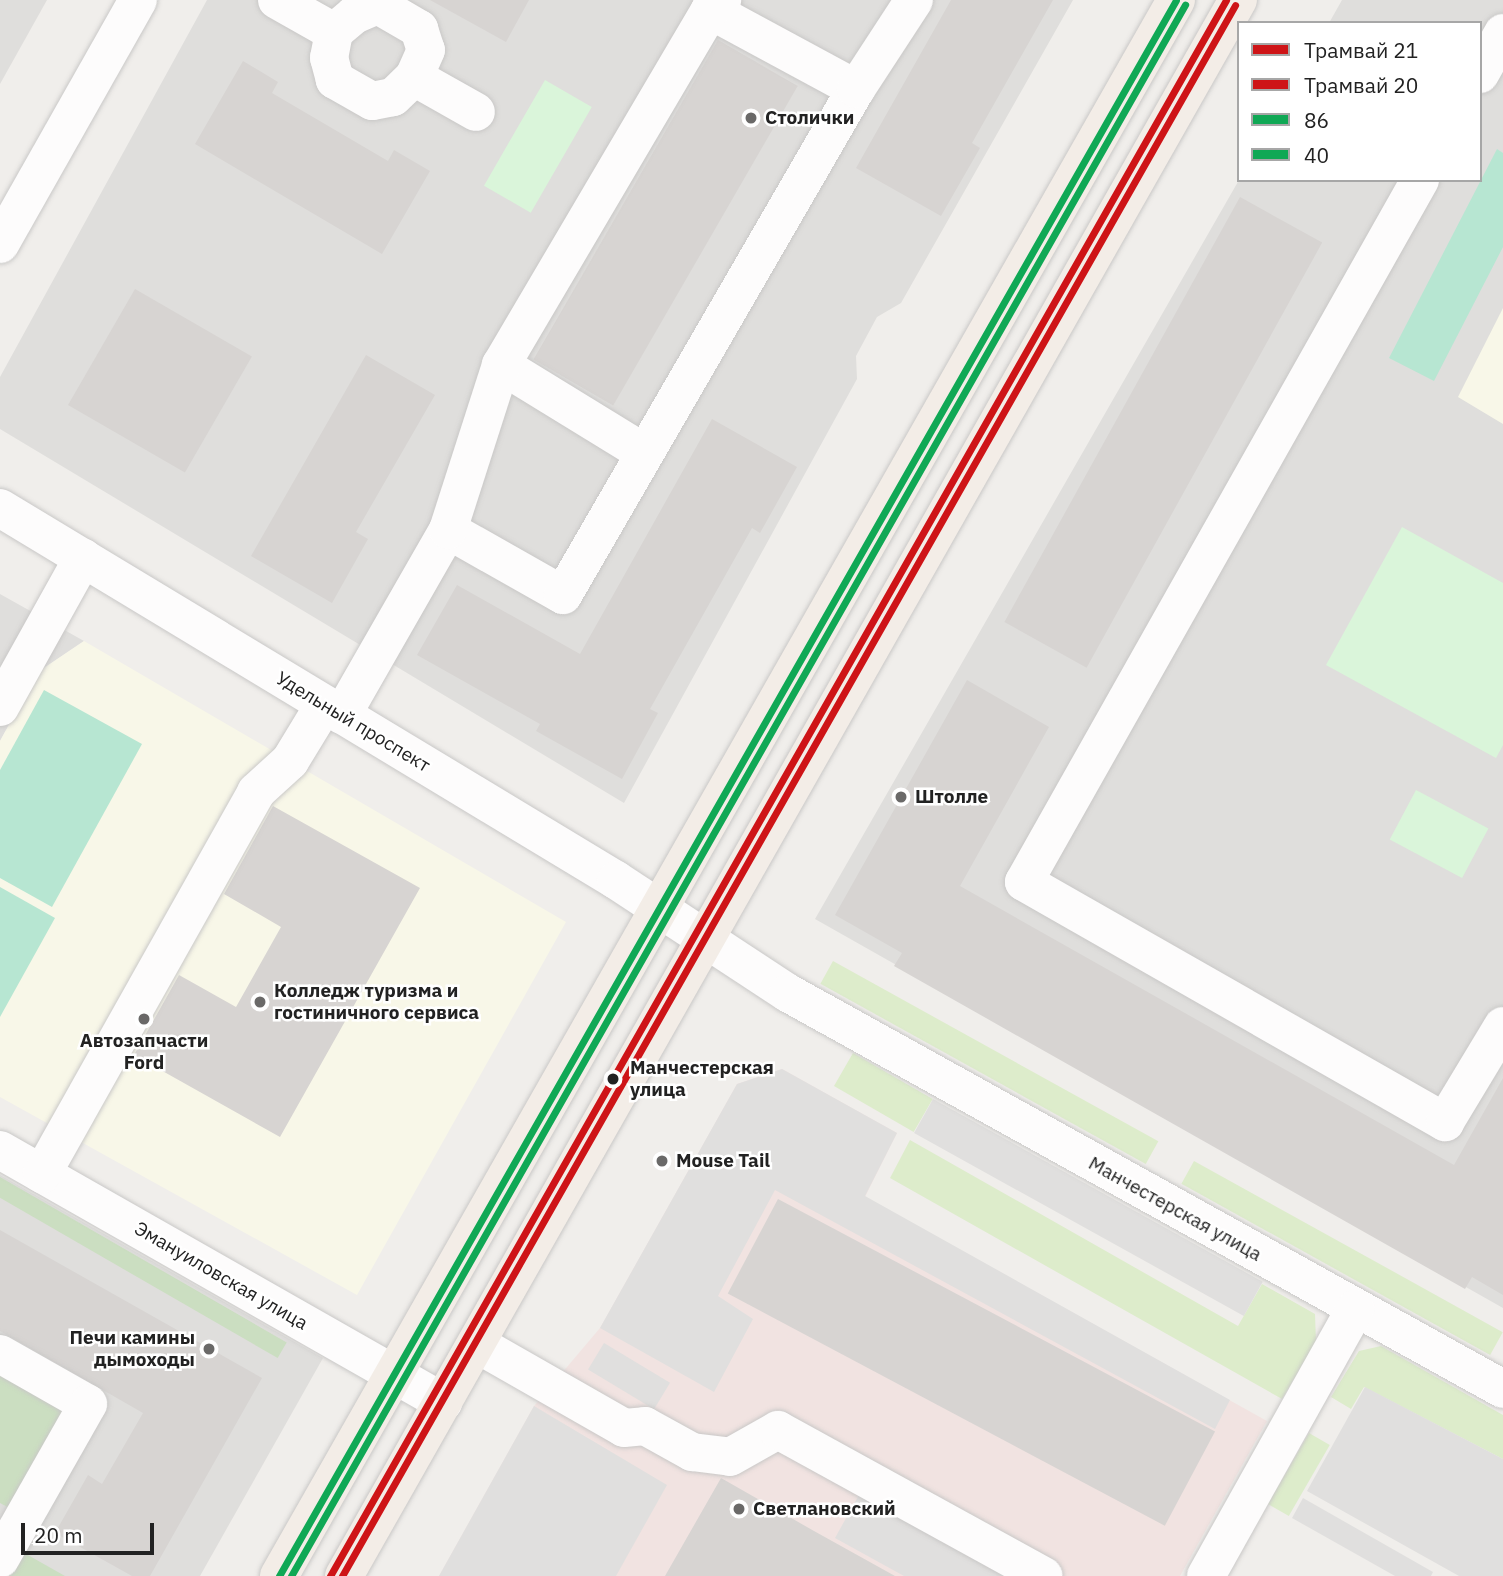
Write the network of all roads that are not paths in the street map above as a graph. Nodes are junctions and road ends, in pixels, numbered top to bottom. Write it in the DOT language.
graph roads {
  1 [pos="138,0"];
  2 [pos="277,0"];
  3 [pos="914,0"];
  4 [pos="1176,0"];
  5 [pos="1238,0"];
  6 [pos="716,5"];
  7 [pos="334,32"];
  8 [pos="1503,33"];
  9 [pos="1482,70"];
  10 [pos="414,77"];
  11 [pos="856,89"];
  12 [pos="476,112"];
  13 [pos="1419,182"];
  14 [pos="0,244"];
  15 [pos="501,365"];
  16 [pos="643,452"];
  17 [pos="0,508"];
  18 [pos="448,530"];
  19 [pos="83,558"];
  20 [pos="0,708"];
  21 [pos="333,710"];
  22 [pos="660,908"];
  23 [pos="705,938"];
  24 [pos="1503,1026"];
  25 [pos="0,1150"];
  26 [pos="42,1174"];
  27 [pos="1355,1309"];
  28 [pos="477,1344"];
  29 [pos="0,1354"];
  30 [pos="393,1374"];
  31 [pos="1503,1389"];
  32 [pos="443,1402"];
  33 [pos="0,1559"];
  34 [pos="279,1576"];
  35 [pos="344,1576"];
  36 [pos="1044,1576"];
  37 [pos="1206,1576"];
  1 -- 14 [label="street"];
  2 -- 7 [label="street"];
  3 -- 11 [label="street"];
  4 -- 22 [label="main road"];
  5 -- 23 [label="main road"];
  6 -- 11 [label="street"];
  6 -- 15 [label="street"];
  7 -- 10 [label="street"];
  7 -- 10 [label="street"];
  8 -- 9 [label="street"];
  10 -- 12 [label="street"];
  11 -- 16 [label="street"];
  13 -- 24 [label="street"];
  15 -- 16 [label="street"];
  15 -- 18 [label="street"];
  16 -- 18 [label="street"];
  17 -- 19 [label="street, Удельный проспект"];
  18 -- 21 [label="street"];
  19 -- 20 [label="street"];
  19 -- 21 [label="street, Удельный проспект"];
  21 -- 22 [label="street, Удельный проспект"];
  21 -- 26 [label="street"];
  22 -- 23 [label="street, Удельный проспект"];
  22 -- 30 [label="main road"];
  23 -- 27 [label="street, Манчестерская улица"];
  23 -- 28 [label="main road"];
  25 -- 26 [label="street, Эмануиловская улица"];
  26 -- 30 [label="street, Эмануиловская улица"];
  27 -- 31 [label="street, Манчестерская улица"];
  27 -- 37 [label="street"];
  28 -- 32 [label="main road"];
  28 -- 36 [label="street"];
  29 -- 33 [label="street"];
  30 -- 32 [label="street, Эмануиловская улица"];
  30 -- 34 [label="main road"];
  32 -- 35 [label="main road"];
}
